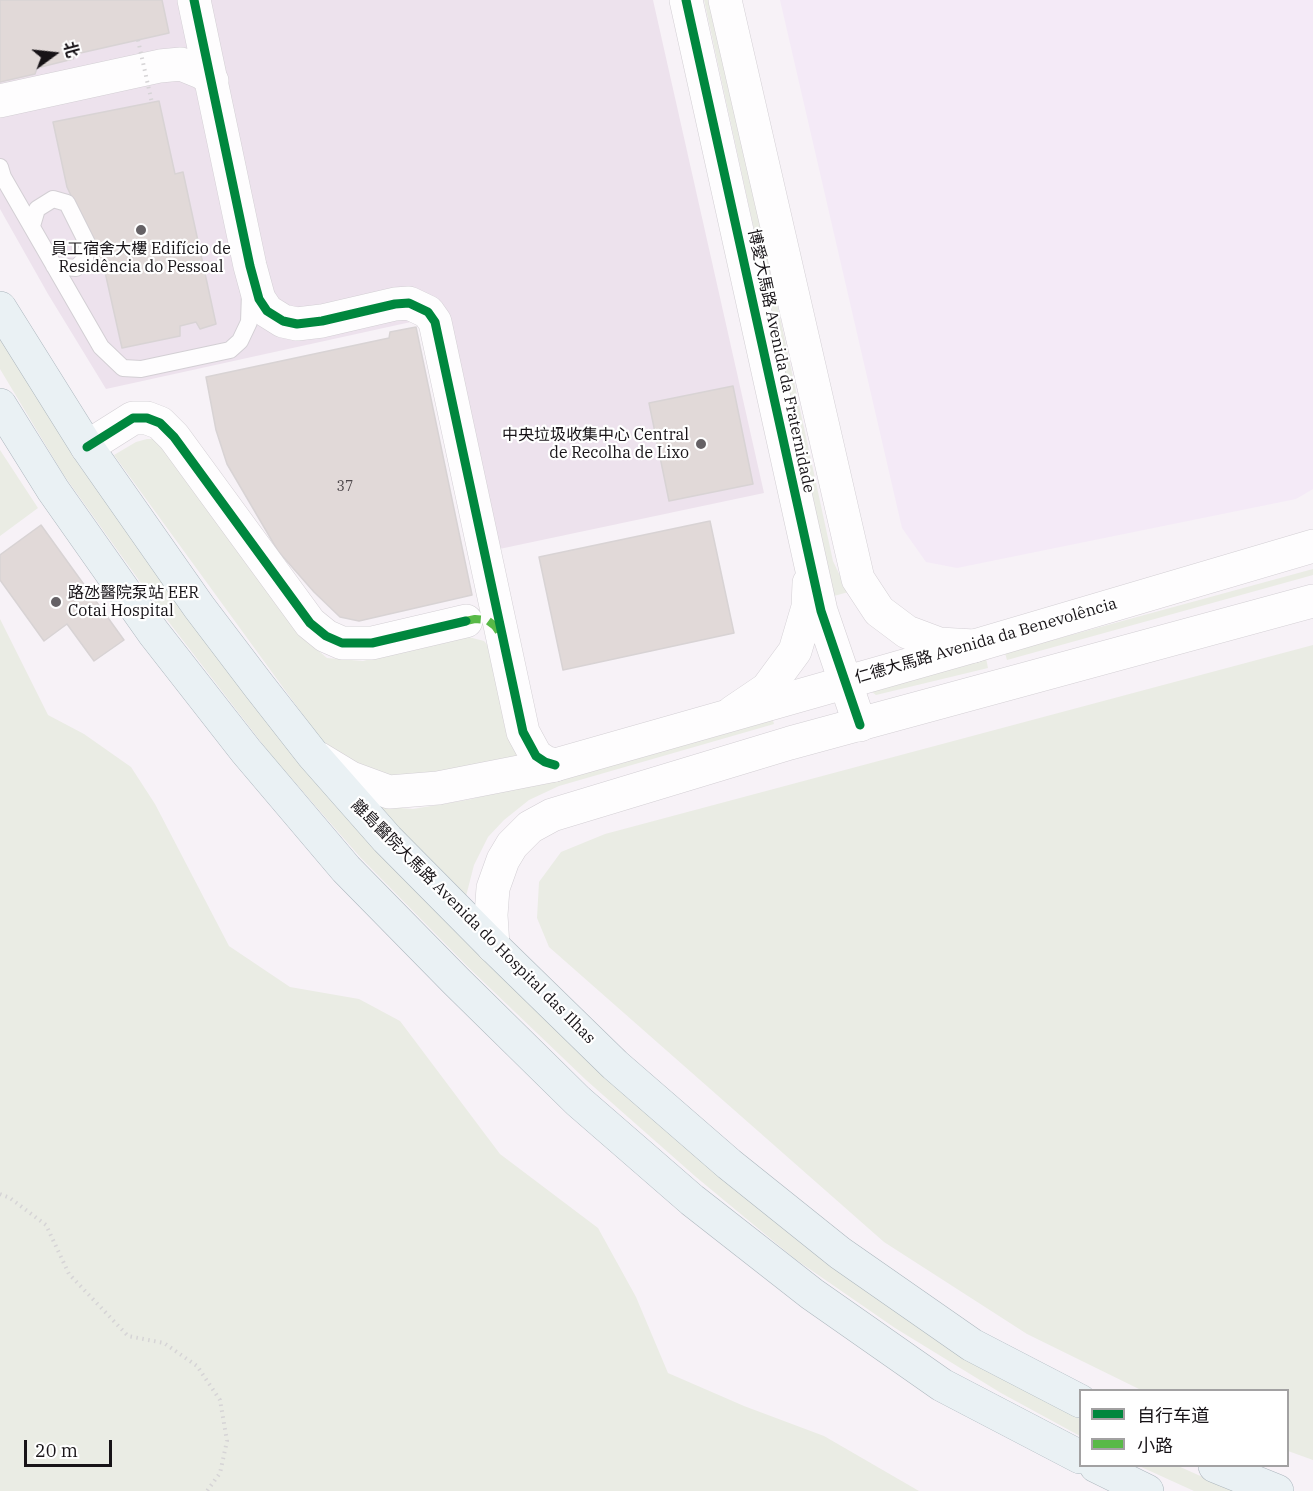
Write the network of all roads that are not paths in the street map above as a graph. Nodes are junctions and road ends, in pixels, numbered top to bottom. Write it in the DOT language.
graph roads {
  1 [pos="180,0"];
  2 [pos="194,0"];
  3 [pos="686,0"];
  4 [pos="725,0"];
  5 [pos="160,66"];
  6 [pos="212,81"];
  7 [pos="0,101"];
  8 [pos="0,167"];
  9 [pos="32,226"];
  10 [pos="54,266"];
  11 [pos="250,266"];
  12 [pos="0,308"];
  13 [pos="0,405"];
  14 [pos="87,447"];
  15 [pos="1313,546"];
  16 [pos="810,560"];
  17 [pos="1313,601"];
  18 [pos="466,621"];
  19 [pos="974,646"];
  20 [pos="845,682"];
  21 [pos="729,714"];
  22 [pos="860,725"];
  23 [pos="313,755"];
  24 [pos="555,765"];
  25 [pos="493,946"];
  26 [pos="1079,1400"];
  27 [pos="1079,1457"];
  28 [pos="1098,1467"];
  29 [pos="1217,1467"];
  30 [pos="1147,1491"];
  31 [pos="1276,1491"];
  1 -- 5 [label="street"];
  2 -- 6 [label="street"];
  3 -- 16 [label="street, 博愛大馬路 Avenida da Fraternidade"];
  4 -- 19 [label="street, 博愛大馬路 Avenida da Fraternidade"];
  5 -- 6 [label="street"];
  5 -- 7 [label="street"];
  6 -- 11 [label="street"];
  8 -- 9 [label="lane"];
  9 -- 10 [label="lane"];
  9 -- 10 [label="lane"];
  10 -- 11 [label="lane"];
  11 -- 24 [label="street"];
  12 -- 14 [label="main road, 離島醫院大馬路 Avenida do Hospital das Ilhas"];
  13 -- 27 [label="main road"];
  14 -- 18 [label="street"];
  14 -- 23 [label="main road, 離島醫院大馬路 Avenida do Hospital das Ilhas"];
  15 -- 19 [label="street, 仁德大馬路 Avenida da Benevolência"];
  16 -- 20 [label="street, 博愛大馬路 Avenida da Fraternidade"];
  16 -- 21 [label="street, 博愛大馬路 Avenida da Fraternidade"];
  17 -- 22 [label="street"];
  19 -- 20 [label="street, 仁德大馬路 Avenida da Benevolência"];
  20 -- 21 [label="street, 仁德大馬路 Avenida da Benevolência"];
  20 -- 22 [label="street, 博愛大馬路 Avenida da Fraternidade"];
  21 -- 24 [label="street, 仁德大馬路 Avenida da Benevolência"];
  22 -- 25 [label="street"];
  23 -- 24 [label="street, 仁德大馬路 Avenida da Benevolência"];
  23 -- 25 [label="main road, 離島醫院大馬路 Avenida do Hospital das Ilhas"];
  25 -- 26 [label="main road, 離島醫院大馬路 Avenida do Hospital das Ilhas"];
  28 -- 30 [label="main road"];
  29 -- 31 [label="main road"];
}
